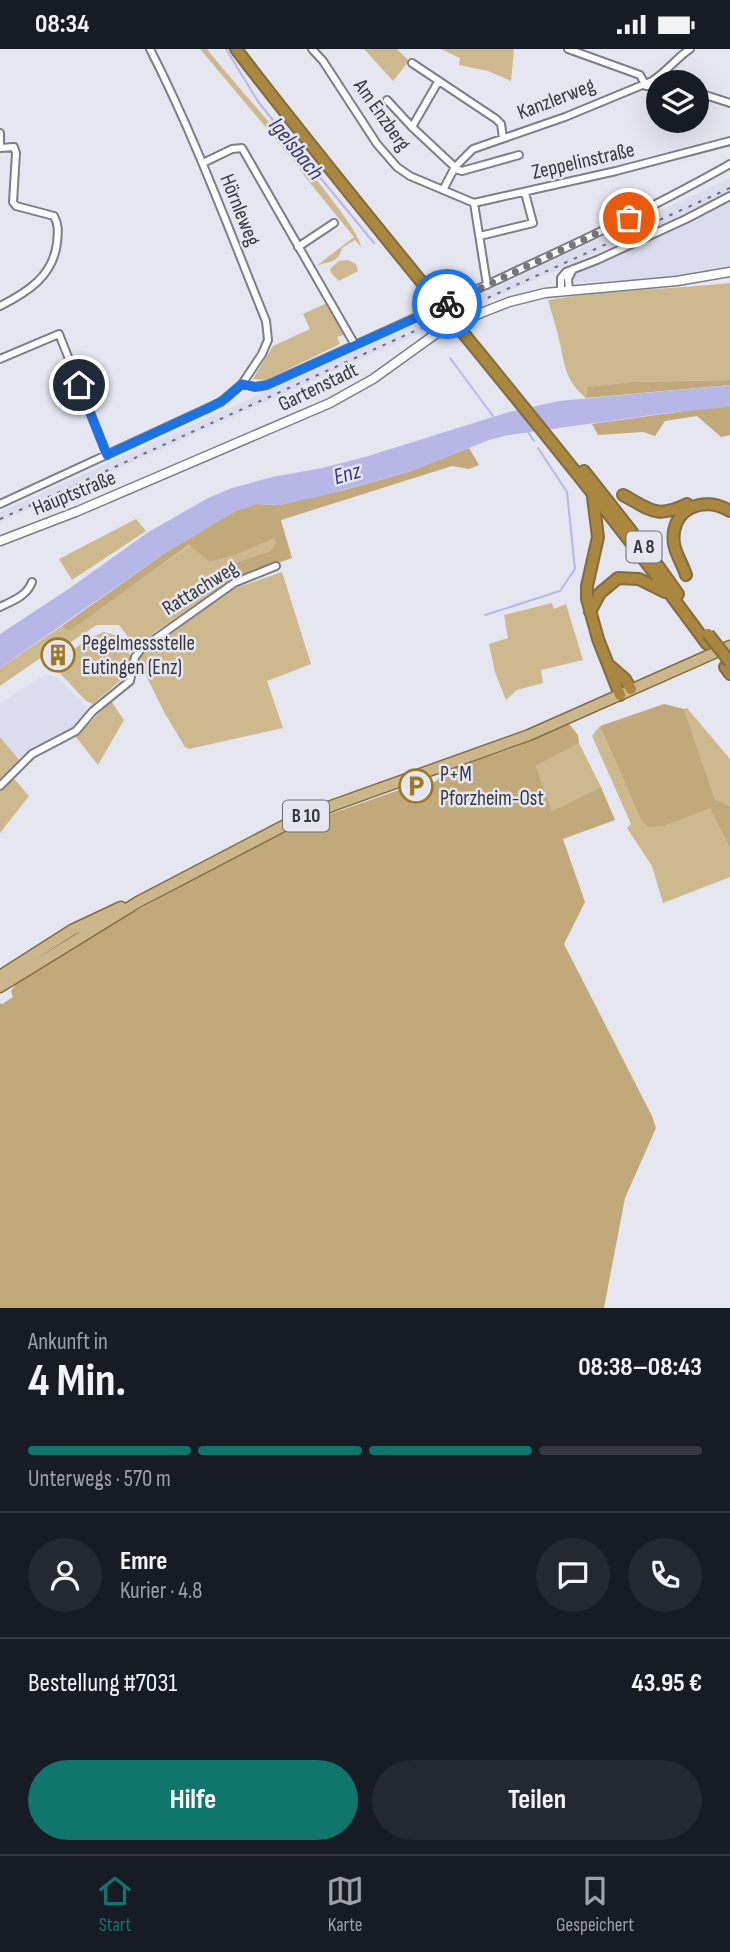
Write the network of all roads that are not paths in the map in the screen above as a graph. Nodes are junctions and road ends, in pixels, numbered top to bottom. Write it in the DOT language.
graph roads {
  1 [pos="150,49"];
  2 [pos="236,49"];
  3 [pos="243,49"];
  4 [pos="312,49"];
  5 [pos="568,49"];
  6 [pos="690,49"];
  7 [pos="412,63"];
  8 [pos="438,82"];
  9 [pos="645,84"];
  10 [pos="709,96"];
  11 [pos="387,100"];
  12 [pos="730,103"];
  13 [pos="412,127"];
  14 [pos="0,133"];
  15 [pos="503,138"];
  16 [pos="730,141"];
  17 [pos="0,146"];
  18 [pos="519,155"];
  19 [pos="203,163"];
  20 [pos="730,164"];
  21 [pos="455,167"];
  22 [pos="443,190"];
  23 [pos="525,193"];
  24 [pos="730,196"];
  25 [pos="474,203"];
  26 [pos="334,223"];
  27 [pos="480,236"];
  28 [pos="298,247"];
  29 [pos="730,272"];
  30 [pos="487,285"];
  31 [pos="565,290"];
  32 [pos="0,306"];
  33 [pos="355,345"];
  34 [pos="0,359"];
  35 [pos="242,384"];
  36 [pos="520,397"];
  37 [pos="107,455"];
  38 [pos="575,466"];
  39 [pos="161,476"];
  40 [pos="593,495"];
  41 [pos="624,495"];
  42 [pos="0,504"];
  43 [pos="730,508"];
  44 [pos="0,541"];
  45 [pos="276,566"];
  46 [pos="686,575"];
  47 [pos="32,582"];
  48 [pos="670,594"];
  49 [pos="0,607"];
  50 [pos="590,612"];
  51 [pos="707,639"];
  52 [pos="730,646"];
  53 [pos="606,663"];
  54 [pos="729,666"];
  55 [pos="632,685"];
  56 [pos="620,695"];
  57 [pos="0,786"];
  58 [pos="138,902"];
  59 [pos="3,973"];
  60 [pos="0,987"];
  1 -- 19 [label="street, Hörnleweg"];
  2 -- 36 [label="highway, A 8"];
  3 -- 36 [label="highway, A 8"];
  4 -- 22 [label="street, Am Enzberg"];
  5 -- 9 [label="street"];
  6 -- 9 [label="street, Kanzlerweg"];
  7 -- 8 [label="street"];
  8 -- 13 [label="street"];
  8 -- 15 [label="street"];
  9 -- 15 [label="street, Kanzlerweg"];
  10 -- 12 [label="street"];
  11 -- 13 [label="street"];
  13 -- 21 [label="street"];
  14 -- 17 [label="street"];
  15 -- 21 [label="street, Kanzlerweg"];
  16 -- 23 [label="street, Zeppelinstraße"];
  17 -- 32 [label="street"];
  18 -- 21 [label="street"];
  19 -- 28 [label="street"];
  19 -- 35 [label="street, Hörnleweg"];
  20 -- 30 [label="street"];
  21 -- 22 [label="street, Kanzlerweg"];
  22 -- 25 [label="street, Am Enzberg"];
  23 -- 25 [label="street, Zeppelinstraße"];
  23 -- 27 [label="street, Zeppelinstraße"];
  24 -- 31 [label="street"];
  25 -- 27 [label="street"];
  26 -- 28 [label="street"];
  27 -- 30 [label="street"];
  28 -- 33 [label="street"];
  29 -- 31 [label="street, Gartenstadt"];
  30 -- 33 [label="street, bridge"];
  31 -- 39 [label="street, Gartenstadt, bridge"];
  33 -- 35 [label="street"];
  34 -- 37 [label="street"];
  35 -- 37 [label="street"];
  36 -- 38 [label="highway, A 8"];
  37 -- 42 [label="street"];
  38 -- 40 [label="highway, A 8"];
  38 -- 51 [label="highway, A 8"];
  39 -- 44 [label="street, Hauptstraße"];
  40 -- 48 [label="highway, A 8"];
  40 -- 50 [label="highway"];
  41 -- 43 [label="highway"];
  43 -- 46 [label="highway"];
  45 -- 57 [label="street, Rattachweg"];
  47 -- 49 [label="street"];
  48 -- 50 [label="highway"];
  48 -- 51 [label="highway, A 8"];
  50 -- 53 [label="highway"];
  51 -- 54 [label="highway, A 8, bridge"];
  52 -- 55 [label="main road, B 10"];
  53 -- 55 [label="highway"];
  53 -- 56 [label="highway"];
  55 -- 56 [label="main road, B 10"];
  56 -- 58 [label="main road, B 10"];
  58 -- 59 [label="main road, B 10"];
  58 -- 60 [label="main road, B 10"];
}
